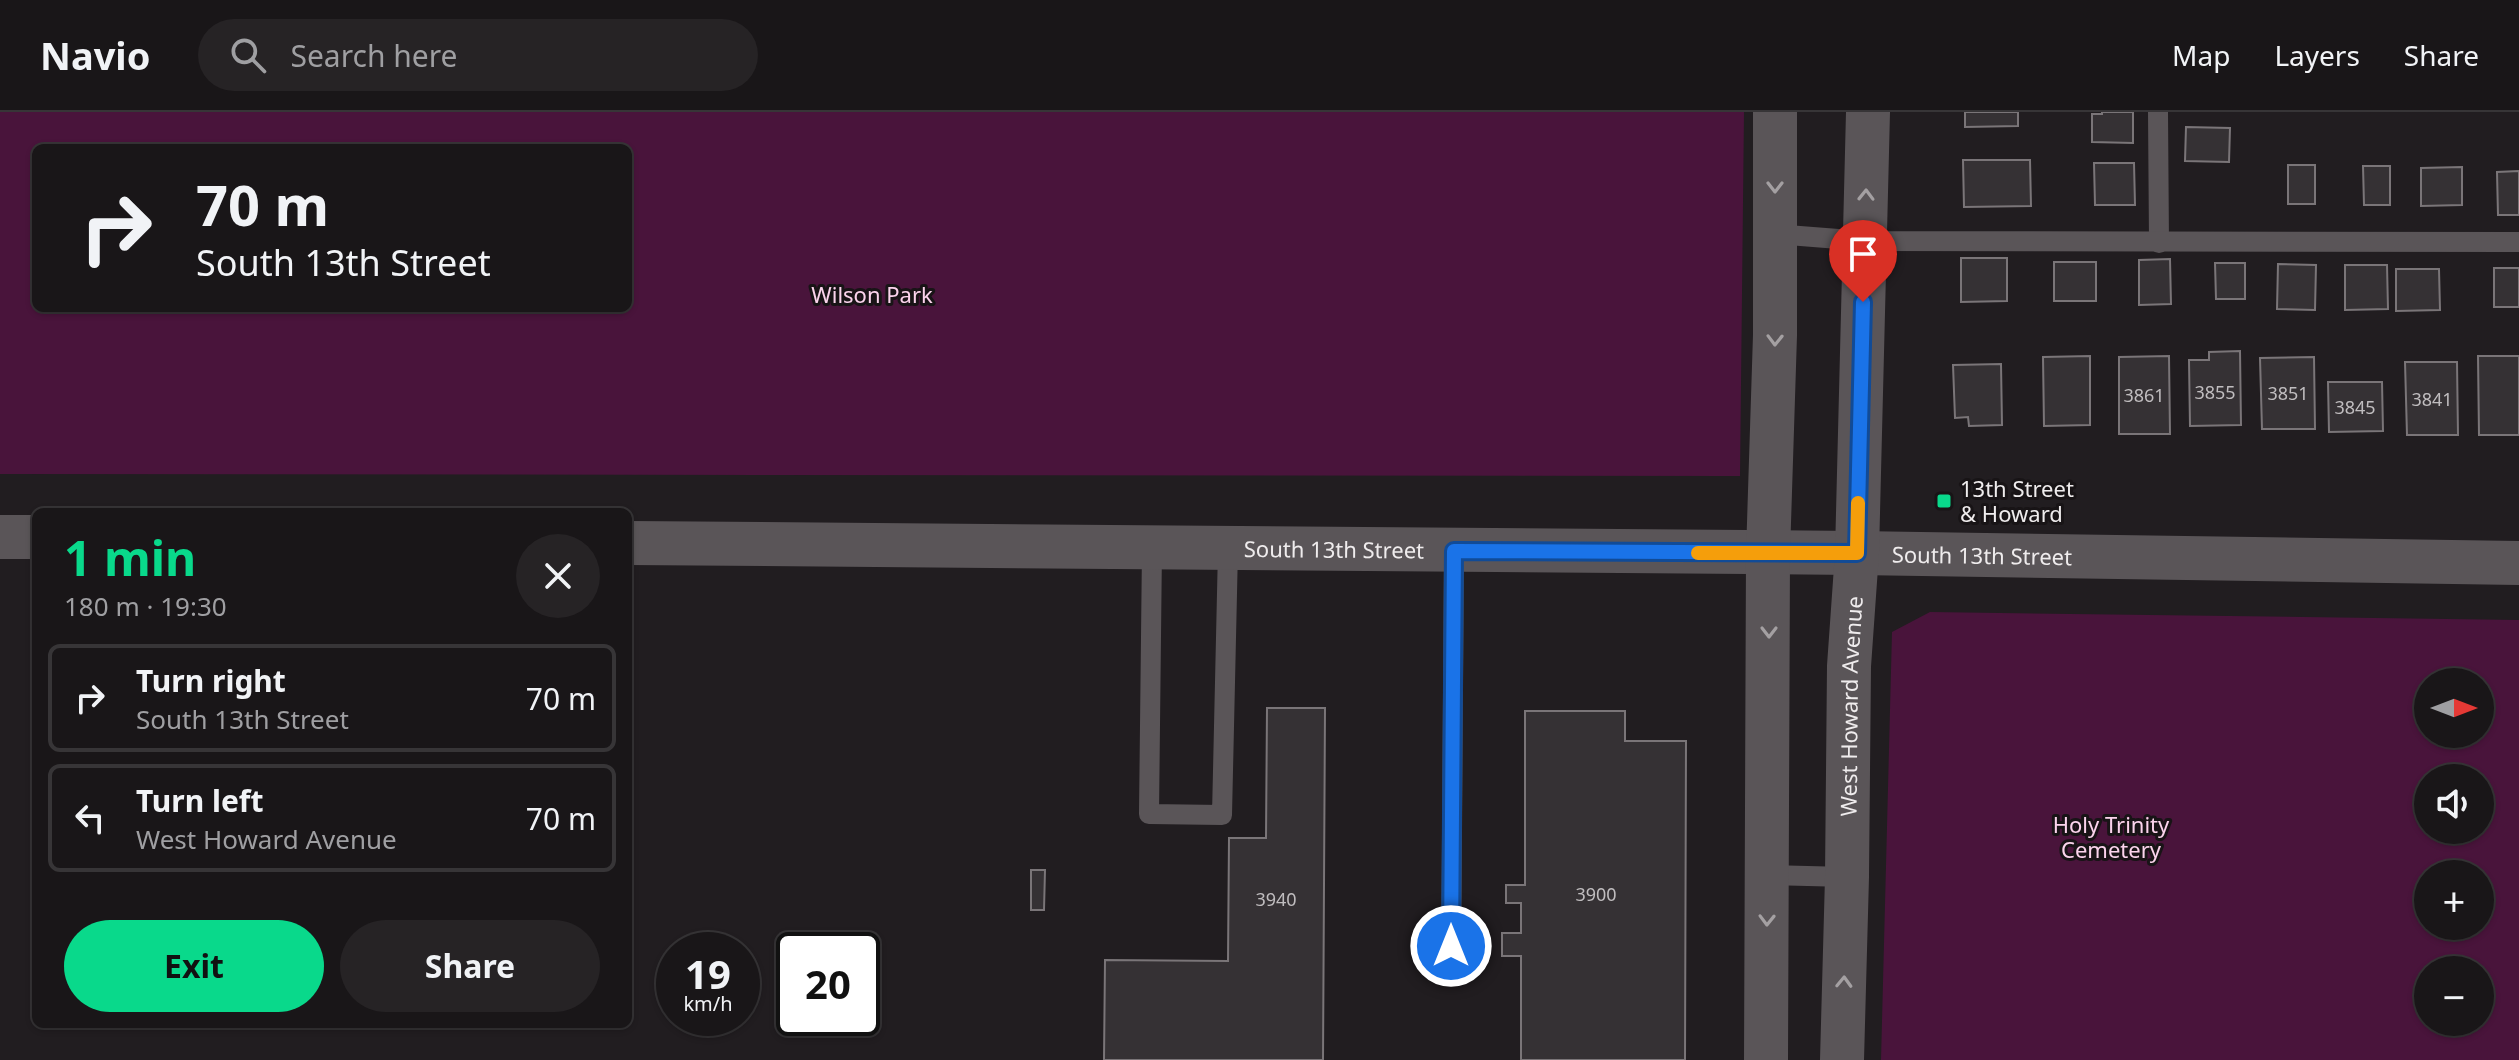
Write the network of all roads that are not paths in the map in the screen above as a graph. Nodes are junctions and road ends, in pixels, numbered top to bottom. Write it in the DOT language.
graph roads {
  1 [pos="1775,112"];
  2 [pos="1868,112"];
  3 [pos="2158,112"];
  4 [pos="1775,234"];
  5 [pos="1864,241"];
  6 [pos="2519,242"];
  7 [pos="2159,243"];
  8 [pos="0,537"];
  9 [pos="32,537"];
  10 [pos="632,543"];
  11 [pos="1152,548"];
  12 [pos="1228,549"];
  13 [pos="1454,551"];
  14 [pos="1857,553"];
  15 [pos="1768,554"];
  16 [pos="2519,563"];
  17 [pos="1768,875"];
  18 [pos="1847,877"];
  19 [pos="1451,975"];
  20 [pos="1766,1060"];
  21 [pos="1842,1060"];
  1 -- 4 [label="street, one-way"];
  5 -- 2 [label="street, West Howard Avenue, one-way"];
  3 -- 7 [label="lane"];
  4 -- 5 [label="lane"];
  4 -- 15 [label="street, one-way"];
  5 -- 7 [label="lane"];
  5 -- 14 [label="street, West Howard Avenue"];
  6 -- 7 [label="lane"];
  8 -- 9 [label="street"];
  10 -- 11 [label="street, South 13th Street"];
  11 -- 12 [label="street, South 13th Street"];
  11 -- 12 [label="lane"];
  12 -- 13 [label="street, South 13th Street"];
  13 -- 15 [label="street, South 13th Street"];
  13 -- 19 [label="lane"];
  14 -- 15 [label="street, South 13th Street"];
  14 -- 16 [label="street, South 13th Street"];
  14 -- 18 [label="street, West Howard Avenue"];
  15 -- 17 [label="street, one-way"];
  17 -- 18 [label="lane"];
  17 -- 20 [label="street, one-way"];
  21 -- 18 [label="street, West Howard Avenue, one-way"];
}
